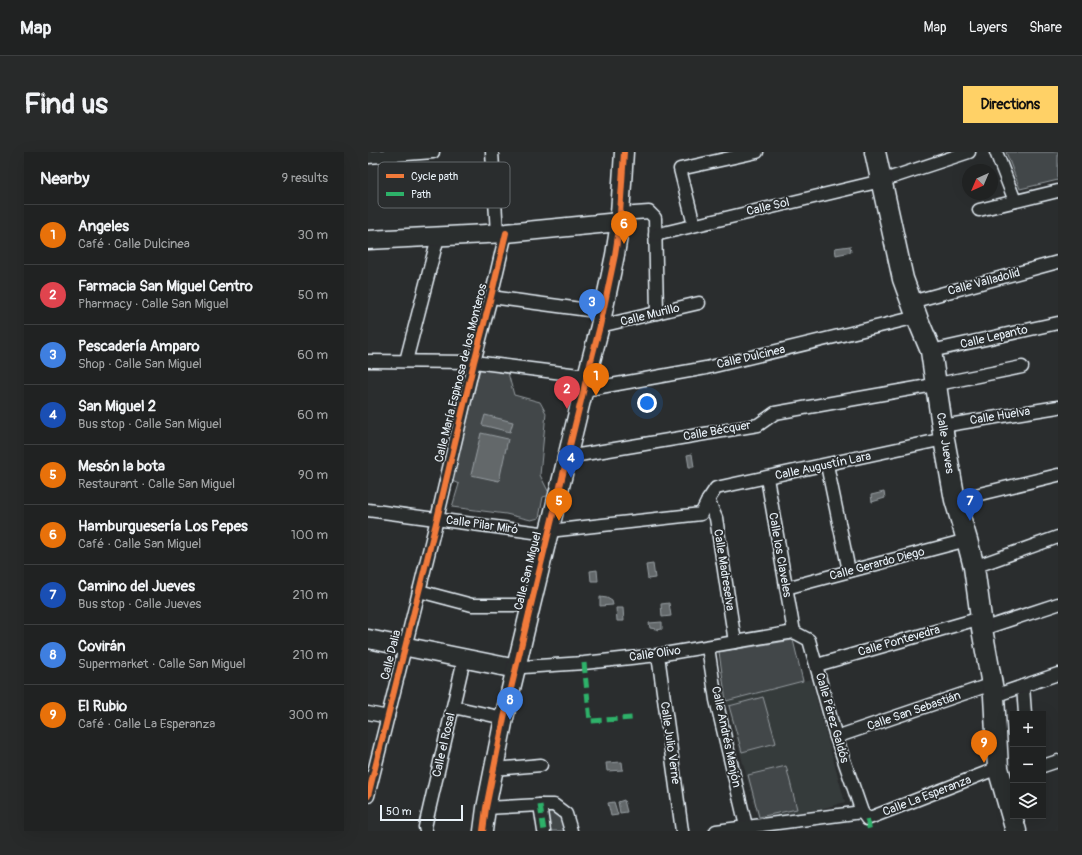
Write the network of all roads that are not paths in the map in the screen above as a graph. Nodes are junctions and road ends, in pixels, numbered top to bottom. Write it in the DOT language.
graph roads {
  1 [pos="433,152"];
  2 [pos="492,152"];
  3 [pos="624,152"];
  4 [pos="757,152"];
  5 [pos="875,152"];
  6 [pos="969,152"];
  7 [pos="996,152"];
  8 [pos="368,157"];
  9 [pos="493,162"];
  10 [pos="881,181"];
  11 [pos="1058,191"];
  12 [pos="1015,201"];
  13 [pos="498,208"];
  14 [pos="979,210"];
  15 [pos="620,218"];
  16 [pos="694,225"];
  17 [pos="501,233"];
  18 [pos="655,234"];
  19 [pos="438,237"];
  20 [pos="368,240"];
  21 [pos="1058,262"];
  22 [pos="491,297"];
  23 [pos="699,303"];
  24 [pos="914,309"];
  25 [pos="657,313"];
  26 [pos="602,319"];
  27 [pos="1058,323"];
  28 [pos="931,352"];
  29 [pos="368,361"];
  30 [pos="406,361"];
  31 [pos="474,362"];
  32 [pos="1022,367"];
  33 [pos="586,383"];
  34 [pos="935,385"];
  35 [pos="1058,407"];
  36 [pos="943,432"];
  37 [pos="567,458"];
  38 [pos="827,465"];
  39 [pos="1058,475"];
  40 [pos="767,478"];
  41 [pos="708,500"];
  42 [pos="955,500"];
  43 [pos="369,512"];
  44 [pos="437,519"];
  45 [pos="549,533"];
  46 [pos="1058,537"];
  47 [pos="967,540"];
  48 [pos="974,567"];
  49 [pos="849,571"];
  50 [pos="786,588"];
  51 [pos="419,591"];
  52 [pos="1058,604"];
  53 [pos="531,605"];
  54 [pos="981,623"];
  55 [pos="794,632"];
  56 [pos="368,639"];
  57 [pos="735,642"];
  58 [pos="405,646"];
  59 [pos="708,647"];
  60 [pos="658,655"];
  61 [pos="464,659"];
  62 [pos="817,664"];
  63 [pos="516,669"];
  64 [pos="1058,674"];
  65 [pos="1023,686"];
  66 [pos="993,690"];
  67 [pos="452,707"];
  68 [pos="1025,711"];
  69 [pos="368,713"];
  70 [pos="388,717"];
  71 [pos="504,718"];
  72 [pos="836,737"];
  73 [pos="1058,762"];
  74 [pos="541,765"];
  75 [pos="1046,765"];
  76 [pos="494,769"];
  77 [pos="1004,776"];
  78 [pos="370,782"];
  79 [pos="368,796"];
  80 [pos="540,805"];
  81 [pos="486,808"];
  82 [pos="862,812"];
  83 [pos="786,826"];
  84 [pos="740,828"];
  85 [pos="426,831"];
  86 [pos="483,831"];
  87 [pos="544,831"];
  88 [pos="571,831"];
  89 [pos="682,831"];
  90 [pos="716,831"];
  91 [pos="1016,831"];
  1 -- 8 [label="street"];
  2 -- 9 [label="street, Calle María Espinosa de los Monteros"];
  3 -- 15 [label="street, Calle San Miguel"];
  4 -- 16 [label="street"];
  5 -- 10 [label="main road, Calle Jueves"];
  6 -- 10 [label="street, Calle Sol"];
  7 -- 12 [label="street"];
  10 -- 16 [label="street, Calle Sol"];
  10 -- 24 [label="main road, Calle Jueves"];
  11 -- 12 [label="street"];
  12 -- 14 [label="street"];
  13 -- 17 [label="street, Calle María Espinosa de los Monteros"];
  15 -- 17 [label="street"];
  15 -- 18 [label="street"];
  15 -- 26 [label="street, Calle San Miguel"];
  16 -- 18 [label="street, Calle Sol"];
  17 -- 19 [label="street"];
  17 -- 22 [label="street, Calle María Espinosa de los Monteros"];
  18 -- 25 [label="street"];
  19 -- 20 [label="street"];
  19 -- 30 [label="street"];
  21 -- 24 [label="street, Calle Valladolid"];
  22 -- 26 [label="street"];
  22 -- 31 [label="street, Calle María Espinosa de los Monteros"];
  23 -- 25 [label="street, Calle Murillo"];
  24 -- 28 [label="main road, Calle Jueves"];
  24 -- 33 [label="street, Calle Dulcinea"];
  25 -- 26 [label="street, Calle Murillo"];
  26 -- 33 [label="street, Calle San Miguel"];
  27 -- 28 [label="street, Calle Lepanto"];
  28 -- 34 [label="main road, Calle Jueves"];
  29 -- 30 [label="street, Calle Dulcinea"];
  30 -- 31 [label="street, Calle Dulcinea"];
  31 -- 33 [label="street, Calle Dulcinea"];
  31 -- 44 [label="street, Calle María Espinosa de los Monteros"];
  32 -- 34 [label="street, Calle Bécquer"];
  33 -- 37 [label="street, Calle San Miguel"];
  34 -- 36 [label="main road, Calle Jueves"];
  34 -- 37 [label="street, Calle Bécquer"];
  35 -- 36 [label="street, Calle Huelva"];
  36 -- 38 [label="street, Calle Augustín Lara"];
  36 -- 42 [label="main road, Calle Jueves"];
  37 -- 45 [label="street, Calle San Miguel"];
  38 -- 40 [label="street, Calle Augustín Lara"];
  38 -- 49 [label="street"];
  39 -- 42 [label="street"];
  40 -- 41 [label="street, Calle Augustín Lara"];
  40 -- 50 [label="street, Calle los Claveles"];
  41 -- 45 [label="street, Calle Augustín Lara"];
  41 -- 57 [label="street, Calle Madreselva"];
  42 -- 47 [label="main road, Calle Jueves"];
  43 -- 44 [label="street, Calle Pilar Miró"];
  44 -- 45 [label="street, Calle Pilar Miró"];
  44 -- 51 [label="street, Calle Dalia"];
  45 -- 53 [label="street, Calle San Miguel"];
  46 -- 48 [label="street"];
  47 -- 48 [label="main road, Calle Jueves"];
  47 -- 49 [label="street, Calle Gerardo Diego"];
  48 -- 54 [label="main road, Calle Jueves"];
  49 -- 50 [label="street, Calle Gerardo Diego"];
  50 -- 55 [label="street, Calle los Claveles"];
  51 -- 53 [label="street"];
  51 -- 58 [label="street, Calle Dalia"];
  52 -- 54 [label="street, Calle Pontevedra"];
  53 -- 63 [label="street, Calle San Miguel"];
  54 -- 62 [label="street, Calle Pontevedra"];
  54 -- 66 [label="main road, Calle Jueves"];
  55 -- 57 [label="street, Calle Olivo"];
  55 -- 62 [label="street, Calle Pérez Galdós"];
  56 -- 58 [label="street"];
  57 -- 59 [label="street, Calle Olivo"];
  58 -- 61 [label="street"];
  58 -- 70 [label="street, Calle Dalia"];
  59 -- 60 [label="street, Calle Olivo"];
  59 -- 84 [label="street, Calle Andrés Manjón"];
  60 -- 63 [label="street, Calle Olivo"];
  60 -- 89 [label="street, Calle Julio Verne"];
  61 -- 63 [label="street"];
  61 -- 67 [label="street, Calle el Rosal"];
  62 -- 72 [label="street, Calle Pérez Galdós"];
  63 -- 71 [label="street, Calle San Miguel"];
  64 -- 65 [label="street, Calle San Sebastián"];
  65 -- 66 [label="street, Calle San Sebastián"];
  65 -- 68 [label="street"];
  66 -- 72 [label="street, Calle San Sebastián"];
  66 -- 77 [label="main road, Calle Jueves"];
  67 -- 71 [label="street"];
  67 -- 85 [label="street, Calle el Rosal"];
  69 -- 70 [label="street"];
  70 -- 78 [label="street, Calle Dalia"];
  71 -- 76 [label="street, Calle San Miguel"];
  72 -- 82 [label="street, Calle Pérez Galdós"];
  73 -- 75 [label="street"];
  74 -- 76 [label="street"];
  76 -- 81 [label="street, Calle San Miguel"];
  77 -- 82 [label="street, Calle La Esperanza"];
  77 -- 91 [label="main road, Calle Jueves"];
  78 -- 79 [label="street, Calle Dalia"];
  80 -- 81 [label="street"];
  80 -- 87 [label="street"];
  80 -- 88 [label="street"];
  81 -- 86 [label="street, Calle San Miguel"];
  82 -- 83 [label="street, Calle La Esperanza"];
  83 -- 84 [label="street, Calle La Esperanza"];
  84 -- 90 [label="street, Calle La Esperanza"];
}
